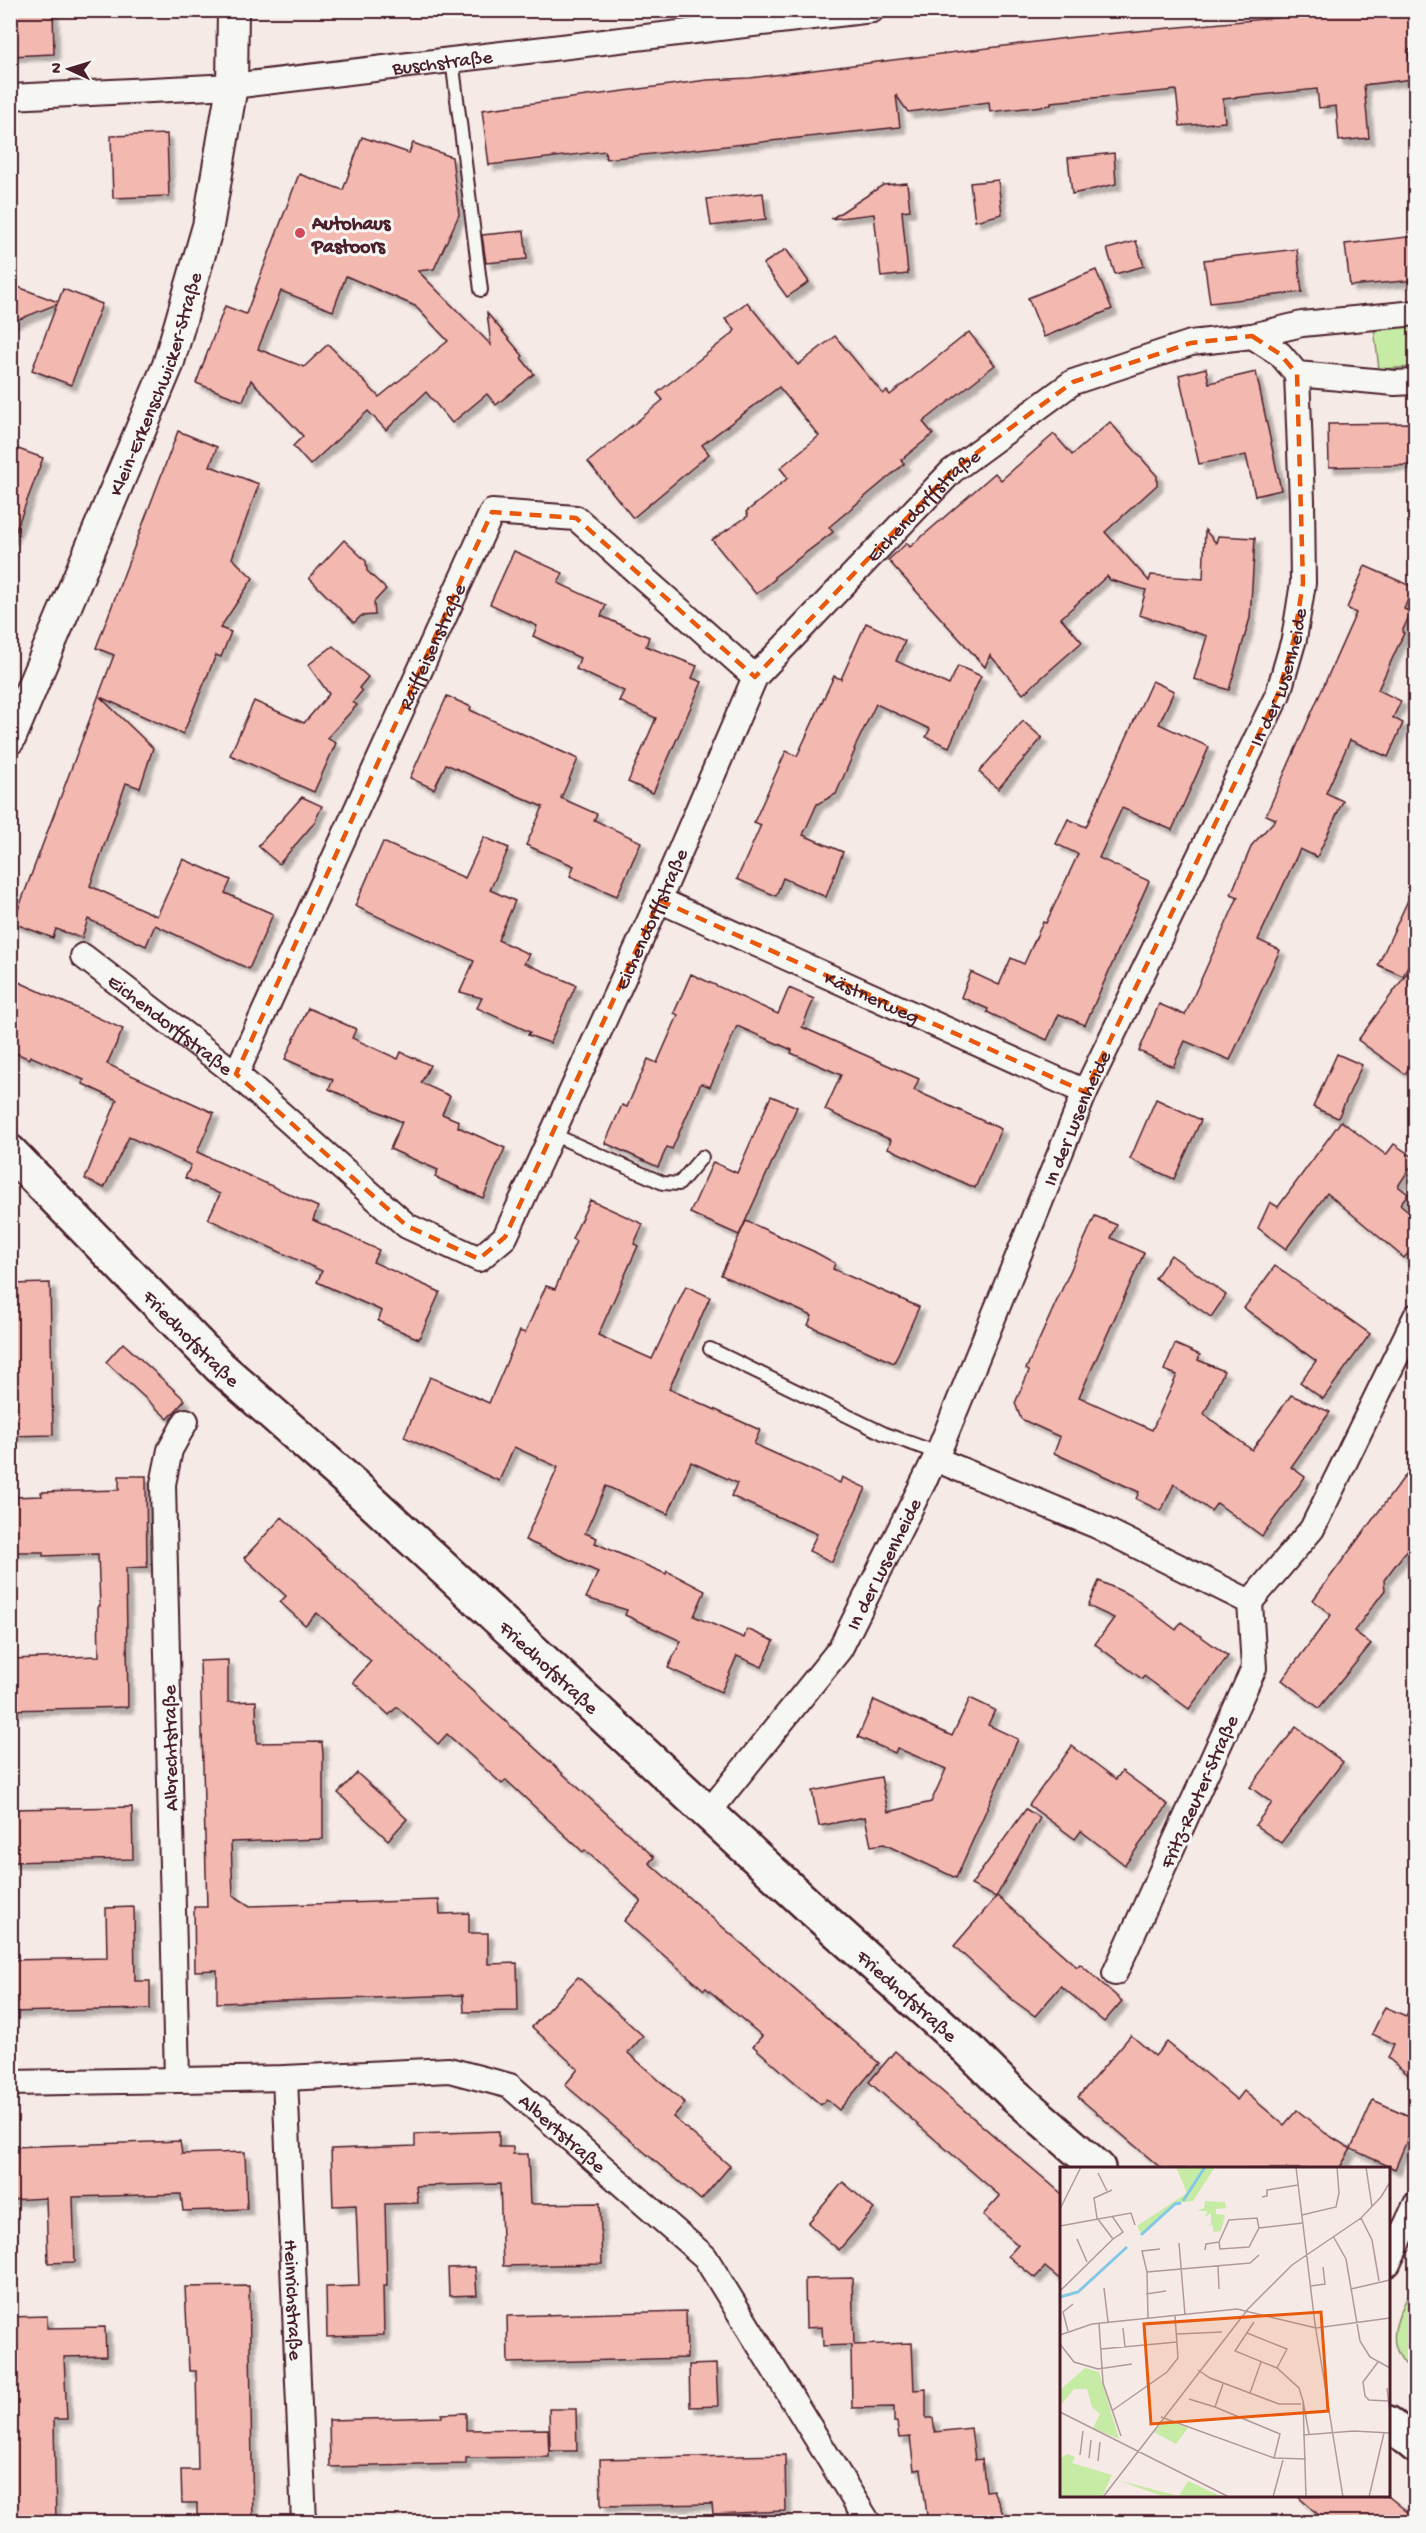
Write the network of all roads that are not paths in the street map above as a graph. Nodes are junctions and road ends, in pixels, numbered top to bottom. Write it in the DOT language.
graph roads {
  1 [pos="233,10"];
  2 [pos="872,10"];
  3 [pos="452,59"];
  4 [pos="232,86"];
  5 [pos="10,97"];
  6 [pos="481,290"];
  7 [pos="1416,313"];
  8 [pos="1252,336"];
  9 [pos="1297,374"];
  10 [pos="1416,382"];
  11 [pos="755,676"];
  12 [pos="10,739"];
  13 [pos="660,900"];
  14 [pos="82,957"];
  15 [pos="236,1074"];
  16 [pos="1085,1092"];
  17 [pos="552,1134"];
  18 [pos="10,1152"];
  19 [pos="702,1157"];
  20 [pos="1416,1316"];
  21 [pos="710,1349"];
  22 [pos="186,1421"];
  23 [pos="936,1456"];
  24 [pos="1250,1602"];
  25 [pos="708,1813"];
  26 [pos="1115,1973"];
  27 [pos="285,2078"];
  28 [pos="177,2079"];
  29 [pos="10,2083"];
  30 [pos="1096,2167"];
  31 [pos="1416,2204"];
  32 [pos="1390,2262"];
  33 [pos="1390,2424"];
  34 [pos="1416,2446"];
  35 [pos="304,2523"];
  36 [pos="868,2523"];
  1 -- 4 [label="street, Klein-Erkenschwicker-Straße"];
  2 -- 3 [label="street, Buschstraße"];
  3 -- 4 [label="street, Buschstraße"];
  3 -- 6 [label="lane"];
  4 -- 5 [label="street, Buschstraße"];
  4 -- 12 [label="street, Klein-Erkenschwicker-Straße"];
  7 -- 8 [label="street, Eichendorffstraße"];
  8 -- 9 [label="street"];
  8 -- 11 [label="street, Eichendorffstraße"];
  9 -- 10 [label="street"];
  9 -- 16 [label="street, In der Lusenheide"];
  11 -- 13 [label="street, Eichendorffstraße"];
  11 -- 15 [label="street, Raiffeisenstraße"];
  13 -- 16 [label="street, Kästnerweg"];
  13 -- 17 [label="street, Eichendorffstraße"];
  14 -- 15 [label="street, Eichendorffstraße"];
  15 -- 17 [label="street, Eichendorffstraße"];
  16 -- 23 [label="street, In der Lusenheide"];
  17 -- 19 [label="lane"];
  18 -- 25 [label="main road, Friedhofstraße"];
  20 -- 24 [label="street"];
  21 -- 23 [label="lane"];
  22 -- 28 [label="street, Albrechtstraße"];
  23 -- 24 [label="street"];
  23 -- 25 [label="street, In der Lusenheide"];
  24 -- 26 [label="street, Fritz-Reuter-Straße"];
  25 -- 30 [label="main road, Friedhofstraße"];
  27 -- 28 [label="street, Albertstraße"];
  27 -- 35 [label="street, Heinrichstraße"];
  27 -- 36 [label="street, Albertstraße"];
  28 -- 29 [label="street, Albertstraße"];
  31 -- 32 [label="street"];
  33 -- 34 [label="main road"];
}
